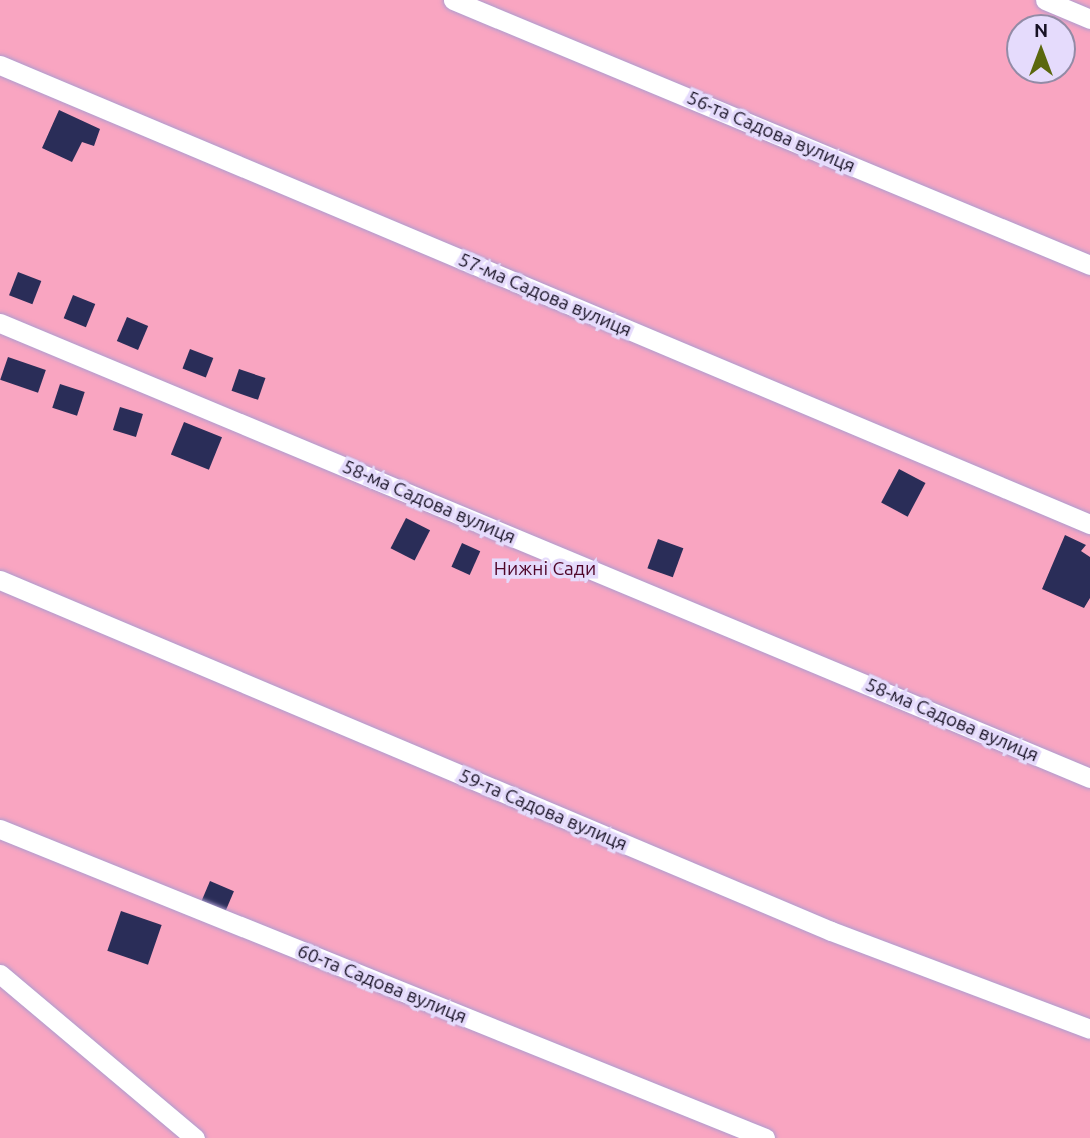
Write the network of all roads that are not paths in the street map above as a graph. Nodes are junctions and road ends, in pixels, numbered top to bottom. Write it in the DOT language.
graph roads {
  1 [pos="453,0"];
  2 [pos="1045,0"];
  3 [pos="1090,19"];
  4 [pos="0,65"];
  5 [pos="1090,265"];
  6 [pos="0,323"];
  7 [pos="1090,524"];
  8 [pos="0,580"];
  9 [pos="1090,778"];
  10 [pos="0,830"];
  11 [pos="0,974"];
  12 [pos="1090,1030"];
  13 [pos="195,1138"];
  14 [pos="765,1138"];
  1 -- 5 [label="street, 56-та Садова вулиця"];
  2 -- 3 [label="street"];
  4 -- 7 [label="street, 57-ма Садова вулиця"];
  6 -- 9 [label="street, 58-ма Садова вулиця"];
  8 -- 12 [label="street, 59-та Садова вулиця"];
  10 -- 14 [label="street, 60-та Садова вулиця"];
  11 -- 13 [label="street"];
}
